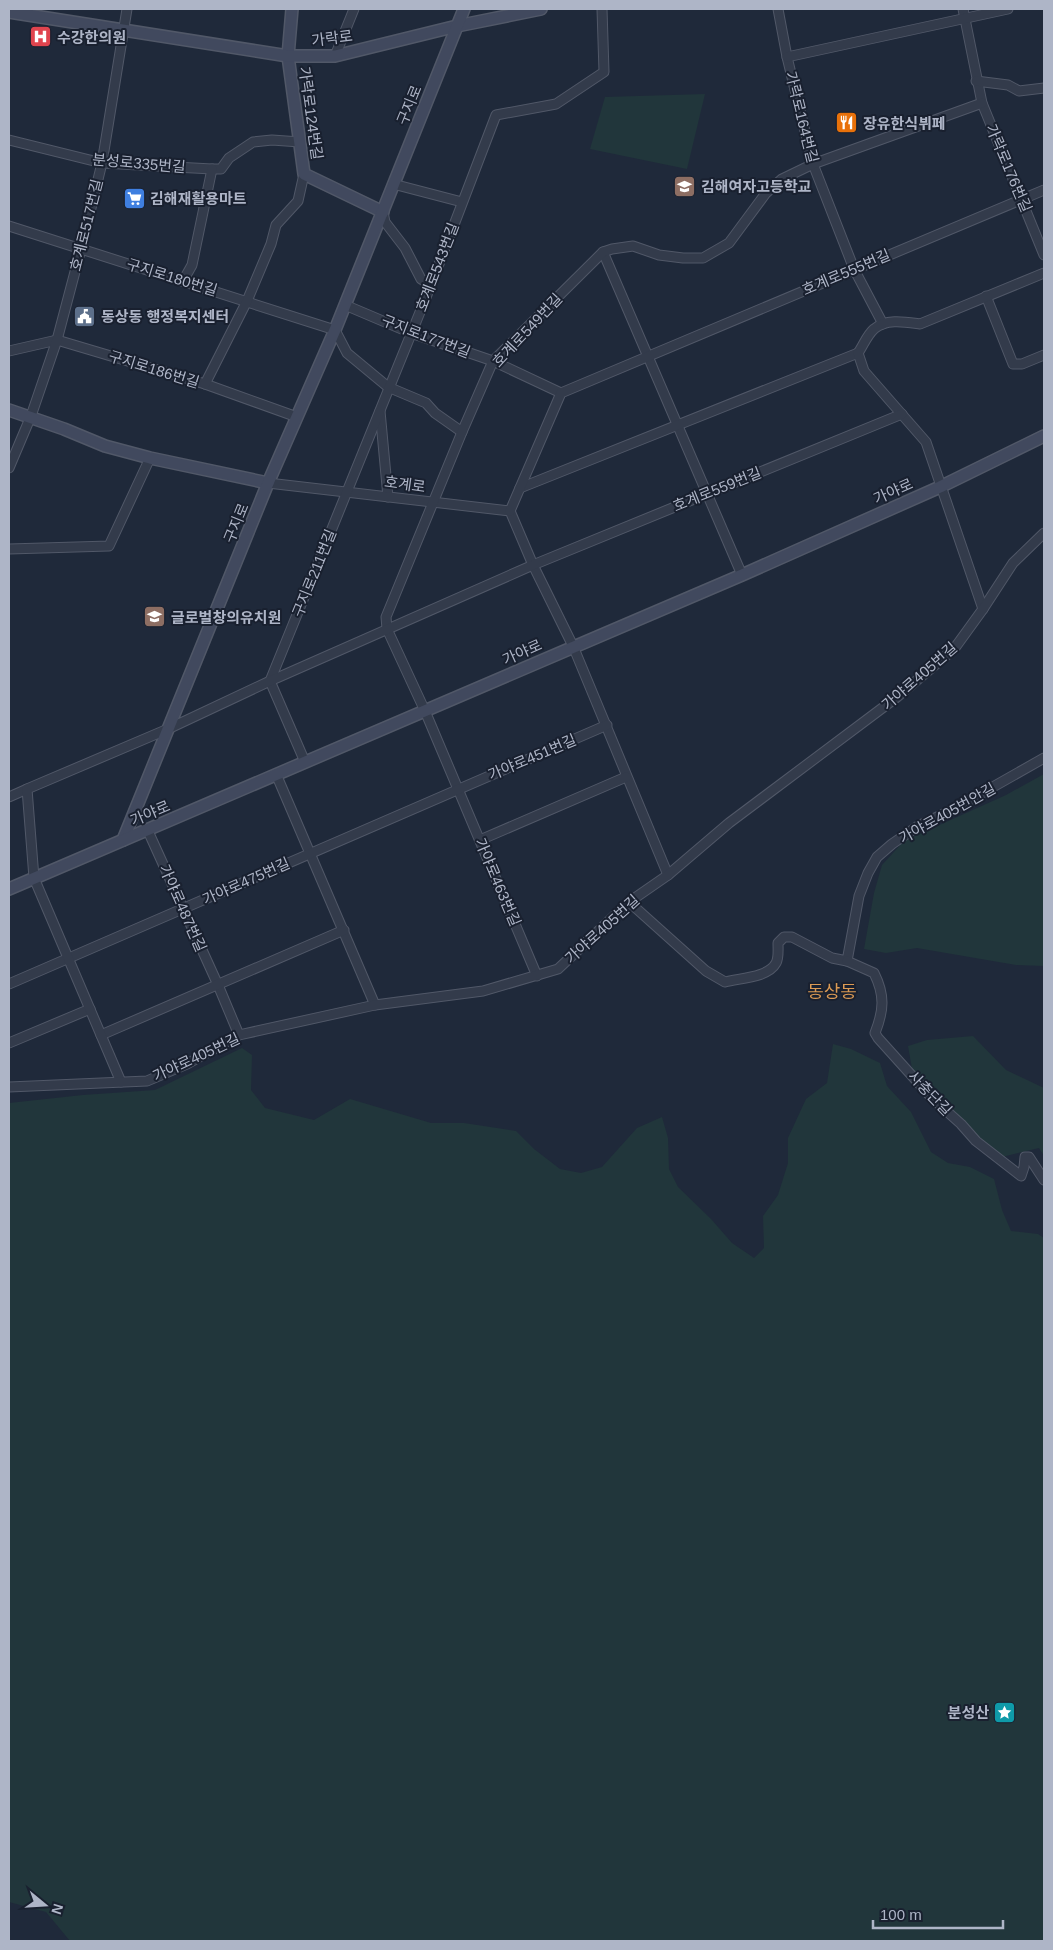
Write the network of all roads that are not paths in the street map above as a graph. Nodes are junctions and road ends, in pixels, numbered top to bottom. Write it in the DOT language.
graph roads {
  1 [pos="127,9"];
  2 [pos="292,9"];
  3 [pos="354,9"];
  4 [pos="464,9"];
  5 [pos="541,9"];
  6 [pos="602,9"];
  7 [pos="778,9"];
  8 [pos="962,9"];
  9 [pos="1008,9"];
  10 [pos="9,12"];
  11 [pos="964,18"];
  12 [pos="457,26"];
  13 [pos="124,30"];
  14 [pos="288,56"];
  15 [pos="335,56"];
  16 [pos="786,57"];
  17 [pos="976,81"];
  18 [pos="1044,88"];
  19 [pos="982,104"];
  20 [pos="9,140"];
  21 [pos="300,142"];
  22 [pos="102,162"];
  23 [pos="813,164"];
  24 [pos="212,169"];
  25 [pos="304,174"];
  26 [pos="393,184"];
  27 [pos="1044,190"];
  28 [pos="1022,200"];
  29 [pos="462,202"];
  30 [pos="383,212"];
  31 [pos="9,226"];
  32 [pos="81,249"];
  33 [pos="603,252"];
  34 [pos="1044,255"];
  35 [pos="854,269"];
  36 [pos="1044,273"];
  37 [pos="182,281"];
  38 [pos="431,285"];
  39 [pos="986,296"];
  40 [pos="247,301"];
  41 [pos="345,305"];
  42 [pos="883,324"];
  43 [pos="335,330"];
  44 [pos="411,333"];
  45 [pos="57,340"];
  46 [pos="9,351"];
  47 [pos="858,353"];
  48 [pos="1044,355"];
  49 [pos="647,356"];
  50 [pos="493,361"];
  51 [pos="206,384"];
  52 [pos="388,388"];
  53 [pos="561,393"];
  54 [pos="380,408"];
  55 [pos="9,410"];
  56 [pos="902,414"];
  57 [pos="31,416"];
  58 [pos="297,417"];
  59 [pos="678,424"];
  60 [pos="462,432"];
  61 [pos="1044,436"];
  62 [pos="150,458"];
  63 [pos="9,468"];
  64 [pos="268,483"];
  65 [pos="940,487"];
  66 [pos="520,488"];
  67 [pos="347,493"];
  68 [pos="708,493"];
  69 [pos="388,497"];
  70 [pos="432,503"];
  71 [pos="510,512"];
  72 [pos="1044,533"];
  73 [pos="9,549"];
  74 [pos="532,565"];
  75 [pos="742,575"];
  76 [pos="983,609"];
  77 [pos="387,629"];
  78 [pos="573,646"];
  79 [pos="270,681"];
  80 [pos="425,711"];
  81 [pos="607,725"];
  82 [pos="168,729"];
  83 [pos="1044,758"];
  84 [pos="305,762"];
  85 [pos="276,774"];
  86 [pos="626,777"];
  87 [pos="27,789"];
  88 [pos="457,790"];
  89 [pos="9,796"];
  90 [pos="148,831"];
  91 [pos="123,840"];
  92 [pos="480,840"];
  93 [pos="309,854"];
  94 [pos="668,875"];
  95 [pos="34,878"];
  96 [pos="9,889"];
  97 [pos="628,902"];
  98 [pos="184,909"];
  99 [pos="344,930"];
  100 [pos="68,959"];
  101 [pos="847,961"];
  102 [pos="537,976"];
  103 [pos="9,984"];
  104 [pos="218,985"];
  105 [pos="375,1005"];
  106 [pos="90,1009"];
  107 [pos="101,1035"];
  108 [pos="239,1036"];
  109 [pos="9,1043"];
  110 [pos="121,1082"];
  111 [pos="9,1087"];
  112 [pos="1044,1180"];
  1 -- 13 [label="street"];
  2 -- 14 [label="main road, 가락로124번길"];
  3 -- 15 [label="street"];
  4 -- 12 [label="main road, 구지로"];
  5 -- 12 [label="main road, 가락로"];
  6 -- 29 [label="street, 호계로543번길"];
  7 -- 16 [label="street, 가락로164번길"];
  8 -- 11 [label="street, 가락로176번길"];
  9 -- 11 [label="street"];
  10 -- 13 [label="main road, 가락로"];
  11 -- 16 [label="street"];
  11 -- 17 [label="street, 가락로176번길"];
  12 -- 15 [label="main road, 가락로"];
  12 -- 26 [label="main road, 구지로"];
  13 -- 14 [label="main road, 가락로"];
  13 -- 22 [label="street, 호계로517번길"];
  14 -- 15 [label="main road, 가락로"];
  14 -- 21 [label="main road, 가락로124번길"];
  16 -- 23 [label="street, 가락로164번길"];
  17 -- 18 [label="street"];
  17 -- 19 [label="street, 가락로176번길"];
  19 -- 23 [label="street"];
  19 -- 28 [label="street, 가락로176번길"];
  20 -- 22 [label="street, 분성로335번길"];
  21 -- 24 [label="street"];
  21 -- 25 [label="main road, 가락로124번길"];
  22 -- 24 [label="street, 분성로335번길"];
  22 -- 32 [label="street, 호계로517번길"];
  23 -- 33 [label="street"];
  23 -- 35 [label="street, 가락로164번길"];
  24 -- 37 [label="street"];
  25 -- 30 [label="main road, 가락로124번길"];
  25 -- 40 [label="street, 가락로124번길"];
  26 -- 29 [label="street"];
  26 -- 30 [label="main road, 구지로"];
  27 -- 28 [label="street, 호계로555번길"];
  28 -- 34 [label="street, 가락로176번길"];
  28 -- 35 [label="street, 호계로555번길"];
  29 -- 38 [label="street, 호계로543번길"];
  30 -- 38 [label="street"];
  30 -- 41 [label="main road, 구지로"];
  31 -- 32 [label="street, 구지로180번길"];
  32 -- 37 [label="street, 구지로180번길"];
  32 -- 45 [label="street, 호계로517번길"];
  33 -- 49 [label="street"];
  33 -- 50 [label="street, 호계로549번길"];
  35 -- 42 [label="street, 가락로164번길"];
  35 -- 49 [label="street, 호계로555번길"];
  36 -- 39 [label="street"];
  37 -- 40 [label="street, 구지로180번길"];
  38 -- 44 [label="street, 호계로543번길"];
  39 -- 42 [label="street"];
  39 -- 48 [label="street"];
  40 -- 43 [label="street, 구지로180번길"];
  40 -- 51 [label="street, 가락로124번길"];
  41 -- 43 [label="main road, 구지로"];
  41 -- 44 [label="street, 구지로177번길"];
  42 -- 47 [label="street"];
  43 -- 52 [label="street"];
  43 -- 58 [label="main road, 구지로"];
  44 -- 50 [label="street, 구지로177번길"];
  44 -- 52 [label="street, 호계로543번길"];
  45 -- 46 [label="street, 구지로186번길"];
  45 -- 51 [label="street, 구지로186번길"];
  45 -- 57 [label="street, 호계로517번길"];
  47 -- 56 [label="street"];
  47 -- 59 [label="street"];
  49 -- 53 [label="street, 호계로555번길"];
  49 -- 59 [label="street"];
  50 -- 53 [label="street, 구지로177번길"];
  50 -- 60 [label="street, 호계로549번길"];
  51 -- 58 [label="street, 구지로186번길"];
  52 -- 54 [label="street, 호계로543번길"];
  52 -- 60 [label="street"];
  53 -- 66 [label="street"];
  54 -- 67 [label="street, 호계로543번길"];
  54 -- 69 [label="street, 호계로543번길"];
  55 -- 57 [label="main road, 호계로"];
  56 -- 65 [label="street"];
  56 -- 68 [label="street, 호계로559번길"];
  57 -- 62 [label="main road, 호계로"];
  57 -- 63 [label="street"];
  58 -- 64 [label="main road, 구지로"];
  59 -- 66 [label="street"];
  59 -- 68 [label="street"];
  60 -- 70 [label="street, 호계로549번길"];
  61 -- 65 [label="main road, 가야로"];
  62 -- 64 [label="main road, 호계로"];
  62 -- 73 [label="street"];
  64 -- 67 [label="street, 호계로"];
  64 -- 82 [label="main road, 구지로"];
  65 -- 75 [label="main road, 가야로"];
  65 -- 76 [label="street"];
  66 -- 71 [label="street"];
  67 -- 69 [label="street, 호계로"];
  67 -- 79 [label="street, 구지로211번길"];
  68 -- 74 [label="street, 호계로559번길"];
  68 -- 75 [label="street"];
  69 -- 70 [label="street, 호계로"];
  70 -- 71 [label="street, 호계로"];
  70 -- 77 [label="street"];
  71 -- 74 [label="street"];
  72 -- 76 [label="street, 가야로405번길"];
  74 -- 77 [label="street"];
  74 -- 78 [label="street"];
  75 -- 78 [label="main road, 가야로"];
  76 -- 94 [label="street, 가야로405번길"];
  77 -- 79 [label="street"];
  77 -- 80 [label="street"];
  78 -- 80 [label="main road, 가야로"];
  78 -- 81 [label="street"];
  79 -- 82 [label="street"];
  79 -- 84 [label="street"];
  80 -- 84 [label="main road, 가야로"];
  80 -- 88 [label="street, 가야로463번길"];
  81 -- 86 [label="street"];
  81 -- 88 [label="street, 가야로451번길"];
  82 -- 87 [label="street"];
  82 -- 91 [label="main road, 구지로"];
  83 -- 101 [label="street, 가야로405번안길"];
  84 -- 85 [label="main road, 가야로"];
  85 -- 90 [label="main road, 가야로"];
  85 -- 93 [label="street, 가야로475번길"];
  86 -- 92 [label="street"];
  86 -- 94 [label="street"];
  87 -- 89 [label="street"];
  87 -- 95 [label="street"];
  88 -- 92 [label="street, 가야로463번길"];
  88 -- 93 [label="street"];
  90 -- 91 [label="main road, 가야로"];
  90 -- 98 [label="street, 가야로487번길"];
  91 -- 95 [label="main road, 가야로"];
  92 -- 102 [label="street, 가야로463번길"];
  93 -- 98 [label="street, 가야로475번길"];
  93 -- 99 [label="street, 가야로475번길"];
  94 -- 97 [label="street, 가야로405번길"];
  95 -- 96 [label="main road, 가야로"];
  95 -- 100 [label="street"];
  97 -- 101 [label="street"];
  97 -- 102 [label="street, 가야로405번길"];
  98 -- 100 [label="street, 가야로475번길"];
  98 -- 104 [label="street, 가야로487번길"];
  99 -- 104 [label="street"];
  99 -- 105 [label="street, 가야로475번길"];
  100 -- 103 [label="street, 가야로475번길"];
  100 -- 106 [label="street"];
  101 -- 112 [label="street, 사충단길"];
  102 -- 105 [label="street, 가야로405번길"];
  104 -- 107 [label="street"];
  104 -- 108 [label="street, 가야로487번길"];
  105 -- 108 [label="street, 가야로405번길"];
  106 -- 107 [label="street"];
  106 -- 109 [label="street"];
  107 -- 110 [label="street"];
  108 -- 110 [label="street, 가야로405번길"];
  110 -- 111 [label="street, 가야로405번길"];
}
